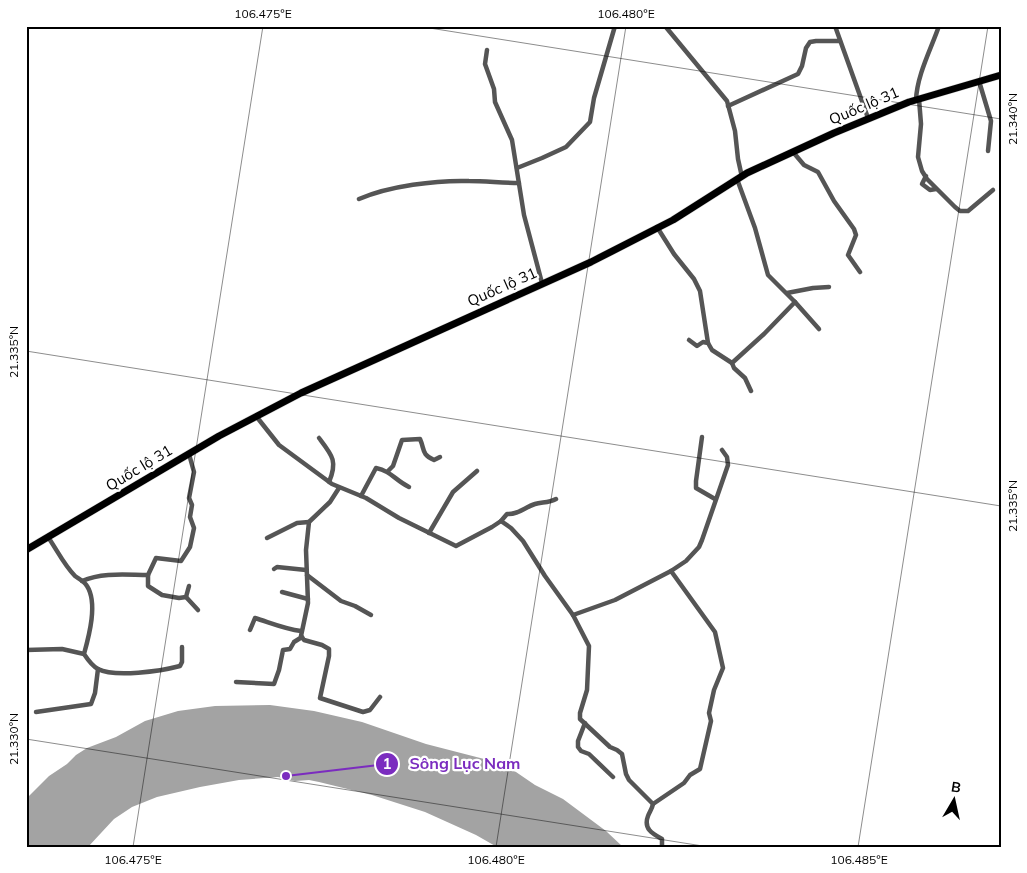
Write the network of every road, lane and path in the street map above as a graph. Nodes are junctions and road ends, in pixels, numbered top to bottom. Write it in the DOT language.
graph roads {
  1 [pos="615,26"];
  2 [pos="665,26"];
  3 [pos="835,26"];
  4 [pos="939,26"];
  5 [pos="840,41"];
  6 [pos="487,50"];
  7 [pos="1001,75"];
  8 [pos="980,81"];
  9 [pos="918,99"];
  10 [pos="728,106"];
  11 [pos="868,118"];
  12 [pos="988,151"];
  13 [pos="793,152"];
  14 [pos="517,168"];
  15 [pos="740,178"];
  16 [pos="519,183"];
  17 [pos="993,190"];
  18 [pos="359,199"];
  19 [pos="657,228"];
  20 [pos="860,272"];
  21 [pos="542,283"];
  22 [pos="829,287"];
  23 [pos="787,294"];
  24 [pos="795,302"];
  25 [pos="819,329"];
  26 [pos="689,340"];
  27 [pos="708,343"];
  28 [pos="732,363"];
  29 [pos="751,391"];
  30 [pos="256,416"];
  31 [pos="702,437"];
  32 [pos="319,438"];
  33 [pos="722,450"];
  34 [pos="190,454"];
  35 [pos="440,457"];
  36 [pos="388,471"];
  37 [pos="477,472"];
  38 [pos="329,482"];
  39 [pos="409,487"];
  40 [pos="339,488"];
  41 [pos="361,496"];
  42 [pos="556,499"];
  43 [pos="715,499"];
  44 [pos="500,521"];
  45 [pos="309,522"];
  46 [pos="429,533"];
  47 [pos="48,537"];
  48 [pos="267,538"];
  49 [pos="26,550"];
  50 [pos="274,569"];
  51 [pos="671,571"];
  52 [pos="307,572"];
  53 [pos="148,576"];
  54 [pos="82,581"];
  55 [pos="189,586"];
  56 [pos="282,592"];
  57 [pos="186,597"];
  58 [pos="308,600"];
  59 [pos="198,610"];
  60 [pos="370,615"];
  61 [pos="573,615"];
  62 [pos="250,630"];
  63 [pos="301,631"];
  64 [pos="302,638"];
  65 [pos="182,647"];
  66 [pos="26,650"];
  67 [pos="84,654"];
  68 [pos="98,669"];
  69 [pos="236,682"];
  70 [pos="380,697"];
  71 [pos="36,712"];
  72 [pos="584,723"];
  73 [pos="613,777"];
  74 [pos="653,804"];
  75 [pos="662,847"];
  1 -- 14 [label="street"];
  2 -- 10 [label="street"];
  3 -- 5 [label="street"];
  4 -- 9 [label="street"];
  5 -- 10 [label="street"];
  5 -- 11 [label="street"];
  6 -- 14 [label="street"];
  7 -- 8 [label="highway, Quốc lộ 31"];
  8 -- 9 [label="highway, Quốc lộ 31"];
  8 -- 12 [label="street"];
  9 -- 11 [label="highway, Quốc lộ 31"];
  9 -- 17 [label="street"];
  10 -- 15 [label="street"];
  11 -- 13 [label="highway, Quốc lộ 31"];
  13 -- 15 [label="highway, Quốc lộ 31"];
  13 -- 20 [label="street"];
  14 -- 16 [label="street"];
  15 -- 19 [label="highway, Quốc lộ 31"];
  15 -- 23 [label="street"];
  16 -- 18 [label="street"];
  16 -- 21 [label="street"];
  19 -- 21 [label="highway, Quốc lộ 31"];
  19 -- 27 [label="street"];
  21 -- 30 [label="highway, Quốc lộ 31"];
  22 -- 23 [label="street"];
  23 -- 24 [label="street"];
  24 -- 25 [label="street"];
  24 -- 28 [label="street"];
  26 -- 27 [label="street"];
  27 -- 28 [label="street"];
  28 -- 29 [label="street"];
  30 -- 34 [label="highway, Quốc lộ 31"];
  30 -- 38 [label="street"];
  31 -- 43 [label="street"];
  32 -- 38 [label="street"];
  33 -- 43 [label="street"];
  34 -- 47 [label="highway, Quốc lộ 31"];
  34 -- 53 [label="street"];
  35 -- 36 [label="street"];
  36 -- 39 [label="street"];
  36 -- 41 [label="street"];
  37 -- 46 [label="street"];
  38 -- 40 [label="street"];
  40 -- 41 [label="street"];
  40 -- 45 [label="street"];
  41 -- 46 [label="street"];
  42 -- 44 [label="street"];
  43 -- 51 [label="street"];
  44 -- 46 [label="street"];
  44 -- 61 [label="street"];
  45 -- 48 [label="street"];
  45 -- 52 [label="street"];
  47 -- 49 [label="highway, Quốc lộ 31"];
  47 -- 54 [label="street"];
  50 -- 52 [label="street"];
  51 -- 61 [label="street"];
  51 -- 74 [label="street"];
  52 -- 58 [label="street"];
  52 -- 60 [label="street"];
  53 -- 54 [label="street"];
  53 -- 57 [label="street"];
  54 -- 67 [label="street"];
  55 -- 57 [label="street"];
  56 -- 58 [label="street"];
  57 -- 59 [label="street"];
  58 -- 63 [label="street"];
  61 -- 72 [label="street"];
  62 -- 63 [label="street"];
  63 -- 64 [label="street"];
  64 -- 69 [label="street"];
  64 -- 70 [label="street"];
  65 -- 68 [label="street"];
  66 -- 67 [label="street"];
  67 -- 68 [label="street"];
  68 -- 71 [label="street"];
  72 -- 73 [label="street"];
  72 -- 74 [label="street"];
  74 -- 75 [label="street"];
}
